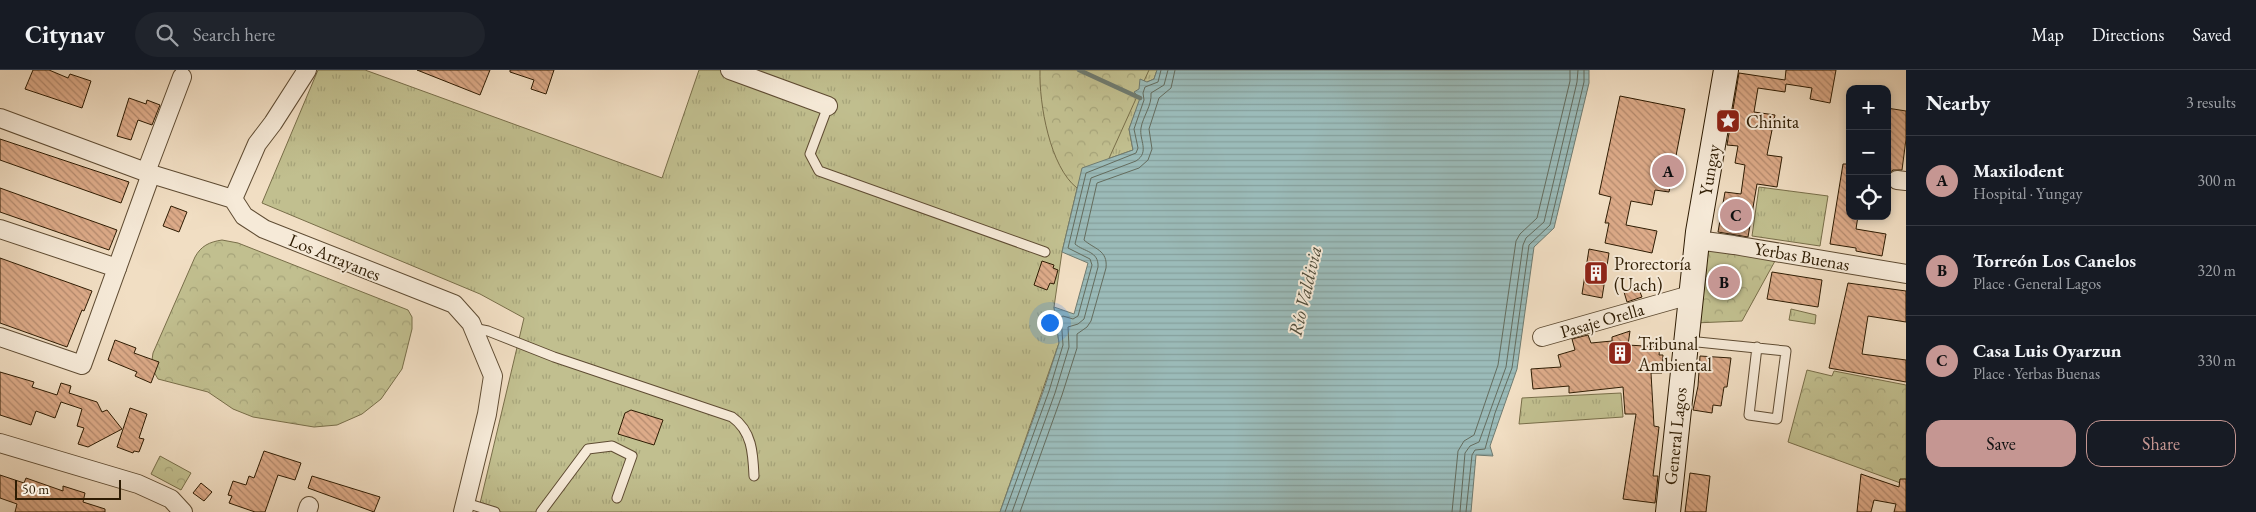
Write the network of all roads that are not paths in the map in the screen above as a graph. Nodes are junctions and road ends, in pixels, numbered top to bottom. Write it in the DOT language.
graph roads {
  1 [pos="306,70"];
  2 [pos="730,70"];
  3 [pos="1726,70"];
  4 [pos="182,77"];
  5 [pos="828,106"];
  6 [pos="0,118"];
  7 [pos="149,173"];
  8 [pos="233,199"];
  9 [pos="0,229"];
  10 [pos="1697,240"];
  11 [pos="1046,252"];
  12 [pos="117,268"];
  13 [pos="1906,274"];
  14 [pos="1690,295"];
  15 [pos="473,328"];
  16 [pos="0,337"];
  17 [pos="1542,337"];
  18 [pos="1686,341"];
  19 [pos="1756,348"];
  20 [pos="0,443"];
  21 [pos="754,476"];
  22 [pos="618,498"];
  23 [pos="465,507"];
  24 [pos="174,508"];
  25 [pos="496,512"];
  26 [pos="541,512"];
  27 [pos="1668,512"];
  1 -- 8 [label="street"];
  2 -- 5 [label="street"];
  3 -- 10 [label="main road, Yungay"];
  4 -- 7 [label="street"];
  5 -- 11 [label="lane"];
  6 -- 7 [label="street"];
  7 -- 8 [label="street"];
  7 -- 12 [label="street"];
  8 -- 15 [label="street, Los Arrayanes"];
  9 -- 12 [label="street"];
  10 -- 13 [label="street, Yerbas Buenas"];
  10 -- 14 [label="main road, General Lagos"];
  12 -- 16 [label="street"];
  14 -- 17 [label="street, Pasaje Orella"];
  14 -- 18 [label="main road, General Lagos"];
  15 -- 21 [label="lane"];
  15 -- 23 [label="street, Los Arrayanes"];
  18 -- 19 [label="lane"];
  18 -- 27 [label="main road, General Lagos"];
  19 -- 19 [label="lane"];
  20 -- 24 [label="street"];
  22 -- 26 [label="lane"];
  23 -- 25 [label="lane"];
}
